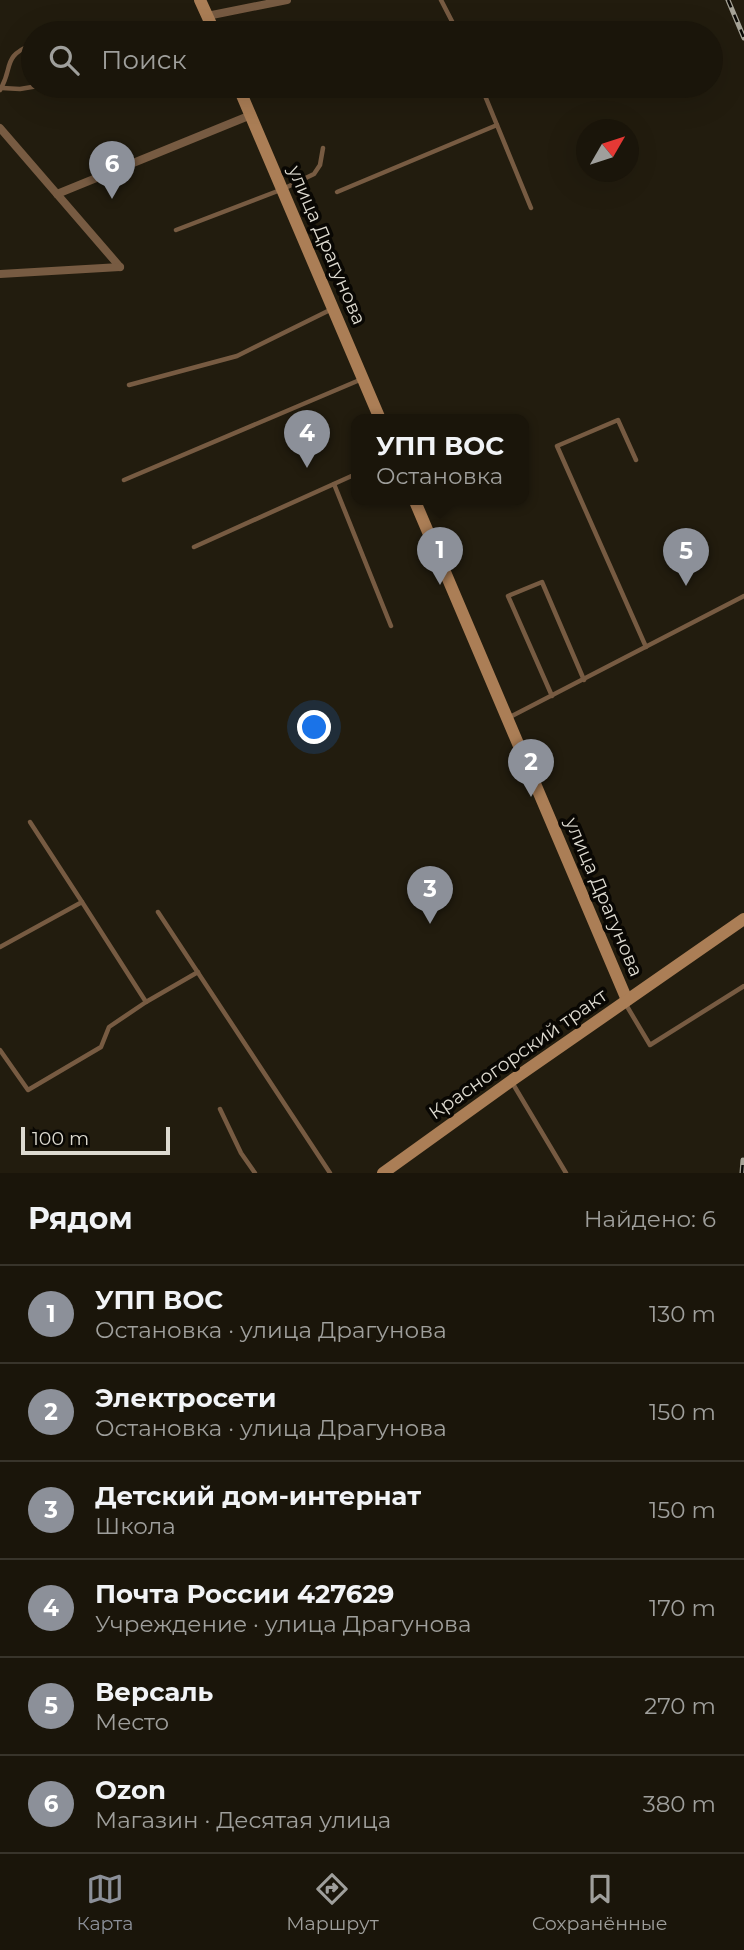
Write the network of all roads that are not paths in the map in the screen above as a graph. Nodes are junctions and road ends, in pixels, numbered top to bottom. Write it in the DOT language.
graph roads {
  1 [pos="200,0"];
  2 [pos="287,0"];
  3 [pos="441,0"];
  4 [pos="207,16"];
  5 [pos="209,21"];
  6 [pos="452,21"];
  7 [pos="21,49"];
  8 [pos="1,89"];
  9 [pos="21,89"];
  10 [pos="243,98"];
  11 [pos="486,98"];
  12 [pos="251,115"];
  13 [pos="497,125"];
  14 [pos="0,128"];
  15 [pos="323,148"];
  16 [pos="283,189"];
  17 [pos="337,192"];
  18 [pos="57,194"];
  19 [pos="531,208"];
  20 [pos="176,230"];
  21 [pos="0,274"];
  22 [pos="333,309"];
  23 [pos="363,379"];
  24 [pos="129,385"];
  25 [pos="378,414"];
  26 [pos="636,460"];
  27 [pos="351,476"];
  28 [pos="124,480"];
  29 [pos="334,484"];
  30 [pos="417,505"];
  31 [pos="194,547"];
  32 [pos="744,596"];
  33 [pos="391,626"];
  34 [pos="646,647"];
  35 [pos="584,681"];
  36 [pos="552,696"];
  37 [pos="506,719"];
  38 [pos="30,822"];
  39 [pos="82,902"];
  40 [pos="158,912"];
  41 [pos="744,919"];
  42 [pos="0,947"];
  43 [pos="198,972"];
  44 [pos="744,986"];
  45 [pos="626,1001"];
  46 [pos="146,1002"];
  47 [pos="0,1050"];
  48 [pos="511,1081"];
  49 [pos="220,1109"];
  50 [pos="255,1173"];
  51 [pos="330,1173"];
  52 [pos="383,1173"];
  53 [pos="566,1173"];
  1 -- 4 [label="main road"];
  2 -- 4 [label="street"];
  3 -- 6 [label="lane"];
  4 -- 5 [label="main road"];
  7 -- 8 [label="lane"];
  8 -- 9 [label="lane"];
  10 -- 12 [label="main road, улица Драгунова"];
  11 -- 13 [label="lane"];
  12 -- 16 [label="main road, улица Драгунова"];
  12 -- 18 [label="street"];
  13 -- 17 [label="lane"];
  13 -- 19 [label="lane"];
  14 -- 18 [label="street"];
  15 -- 16 [label="lane"];
  16 -- 20 [label="lane"];
  16 -- 22 [label="main road, улица Драгунова"];
  18 -- 21 [label="street"];
  22 -- 23 [label="main road, улица Драгунова"];
  22 -- 24 [label="lane"];
  23 -- 25 [label="main road, улица Драгунова"];
  23 -- 28 [label="lane"];
  26 -- 34 [label="lane"];
  27 -- 29 [label="lane"];
  29 -- 31 [label="lane"];
  29 -- 33 [label="lane"];
  30 -- 37 [label="main road, улица Драгунова"];
  32 -- 34 [label="lane"];
  34 -- 35 [label="lane"];
  35 -- 36 [label="lane"];
  35 -- 36 [label="lane"];
  36 -- 37 [label="lane"];
  37 -- 45 [label="main road, улица Драгунова"];
  38 -- 39 [label="lane"];
  39 -- 42 [label="lane"];
  39 -- 46 [label="lane"];
  40 -- 43 [label="lane"];
  41 -- 45 [label="main road, Красногорский тракт"];
  43 -- 46 [label="lane"];
  43 -- 51 [label="lane"];
  44 -- 45 [label="lane"];
  45 -- 48 [label="main road, Красногорский тракт"];
  46 -- 47 [label="lane"];
  48 -- 52 [label="main road, Красногорский тракт"];
  48 -- 53 [label="lane"];
  49 -- 50 [label="lane"];
}
